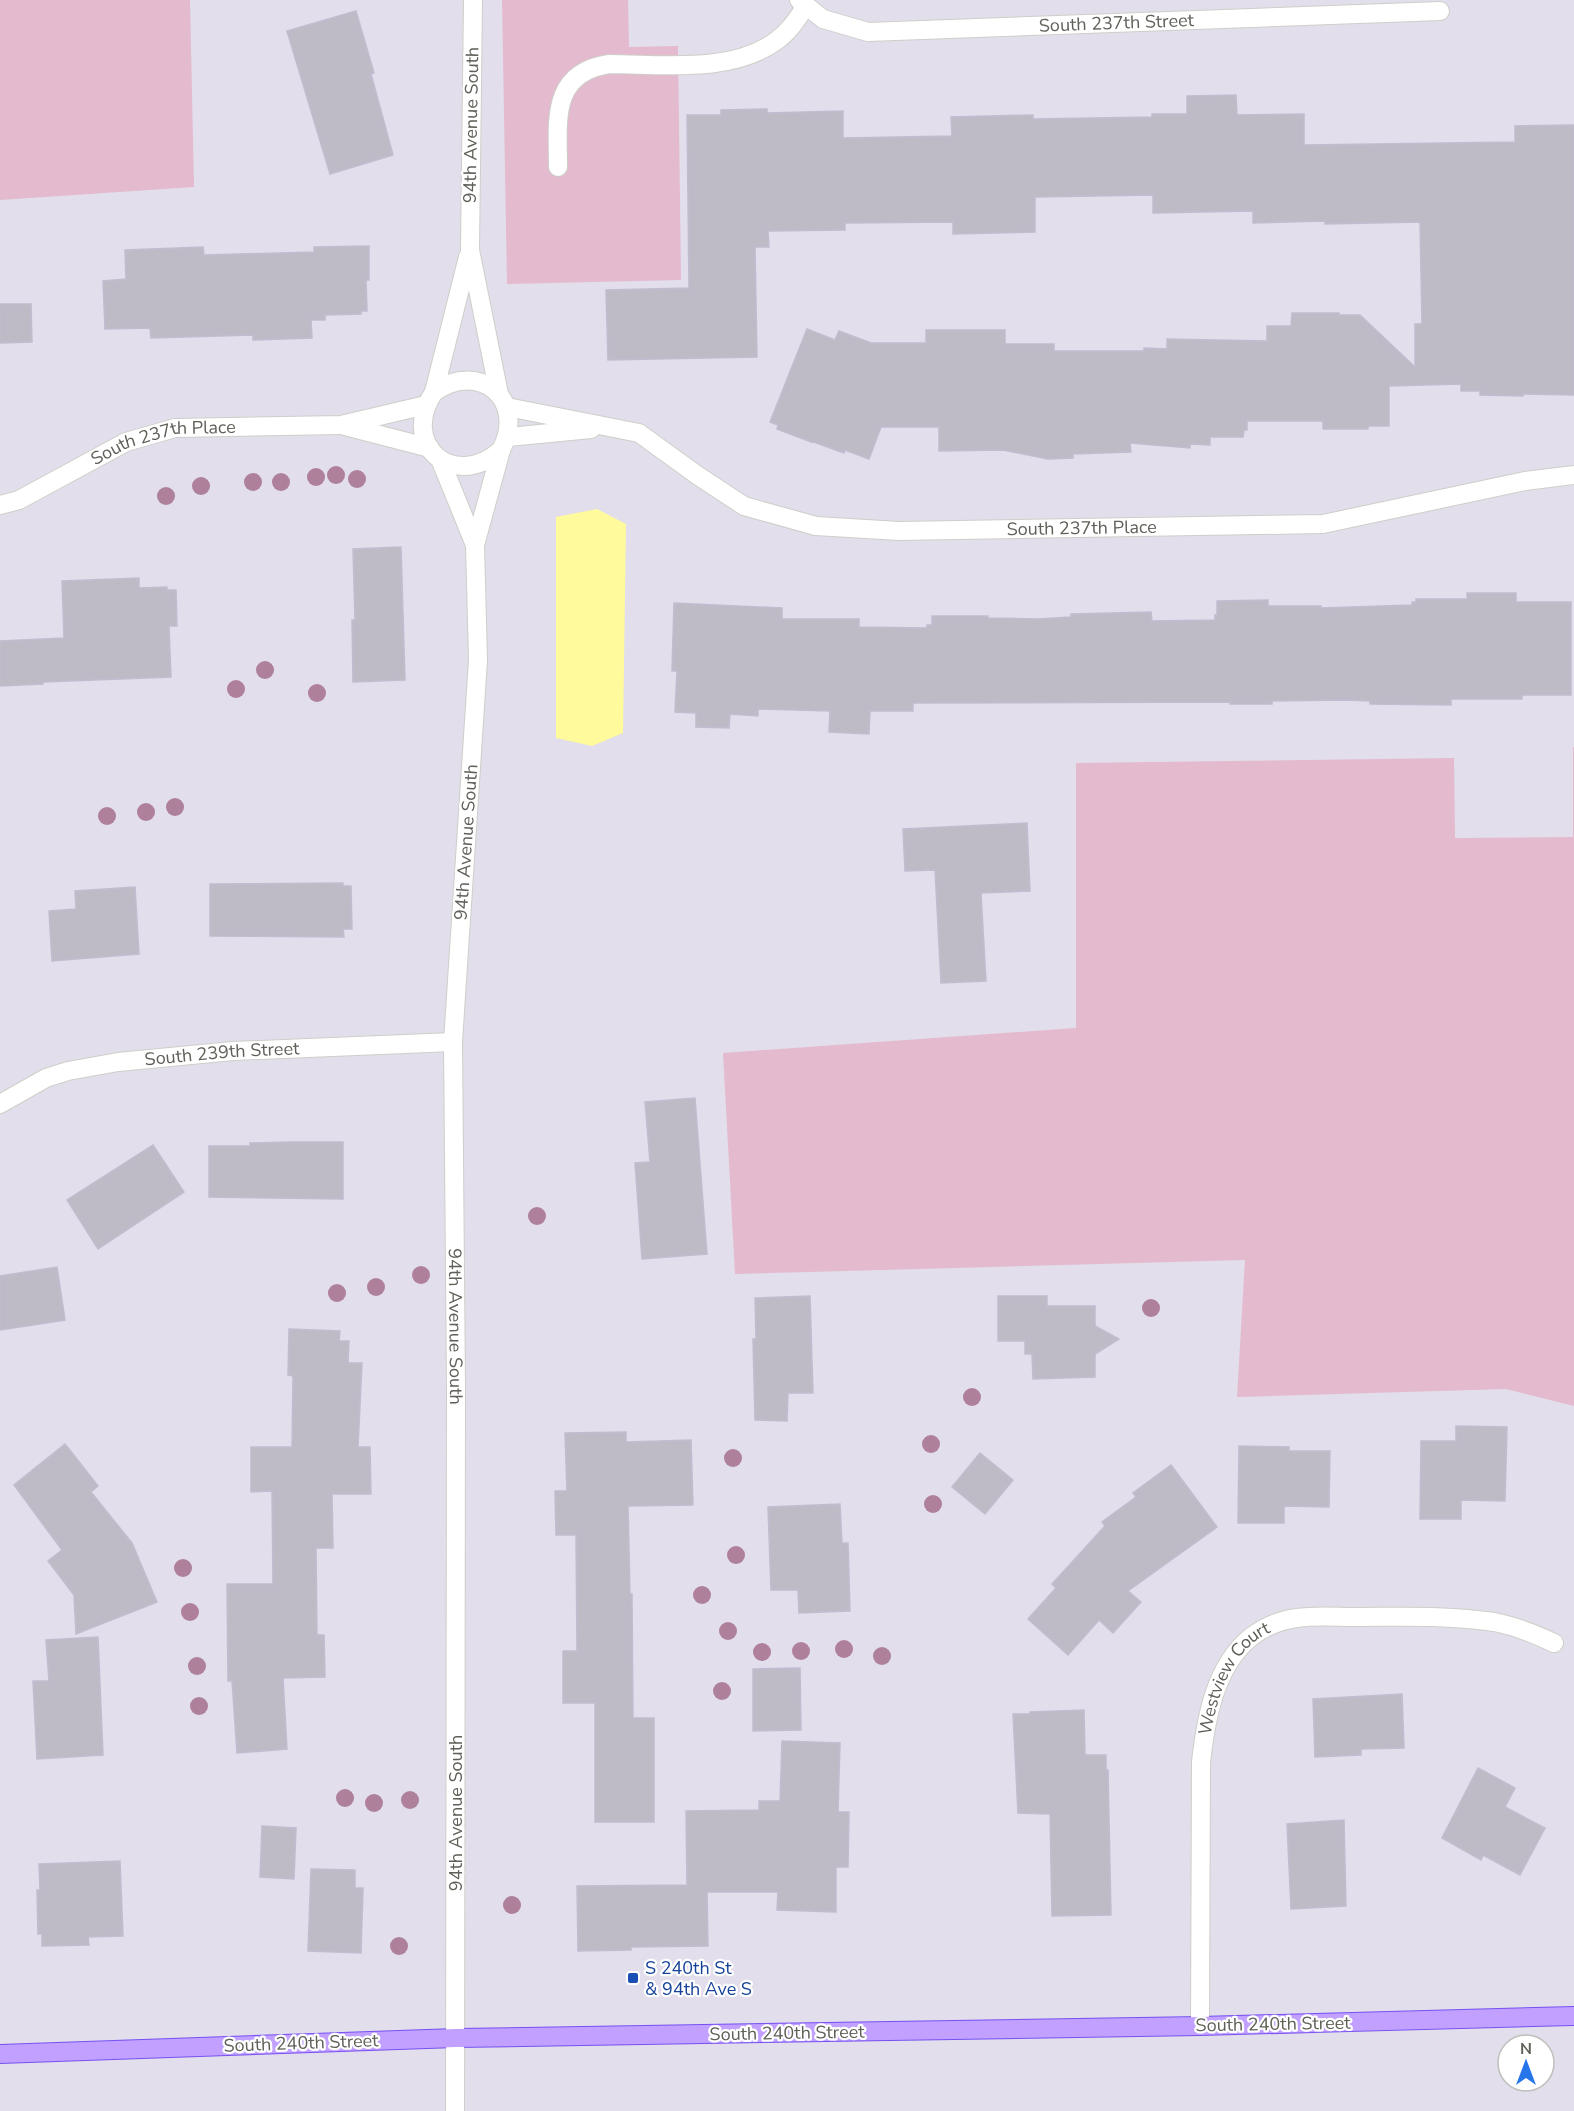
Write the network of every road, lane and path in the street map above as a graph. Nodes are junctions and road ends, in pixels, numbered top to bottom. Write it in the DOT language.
graph roads {
  1 [pos="472,0"];
  2 [pos="802,3"];
  3 [pos="1440,11"];
  4 [pos="558,166"];
  5 [pos="470,250"];
  6 [pos="430,398"];
  7 [pos="503,401"];
  8 [pos="341,425"];
  9 [pos="611,428"];
  10 [pos="505,443"];
  11 [pos="435,453"];
  12 [pos="1574,474"];
  13 [pos="0,505"];
  14 [pos="475,544"];
  15 [pos="453,1042"];
  16 [pos="0,1104"];
  17 [pos="1554,1643"];
  18 [pos="1574,2016"];
  19 [pos="1200,2026"];
  20 [pos="456,2038"];
  21 [pos="0,2055"];
  22 [pos="455,2111"];
  1 -- 5 [label="street, 94th Avenue South"];
  2 -- 3 [label="street, South 237th Street"];
  2 -- 4 [label="street"];
  5 -- 6 [label="street, 94th Avenue South"];
  5 -- 7 [label="street, 94th Avenue South"];
  6 -- 7 [label="street"];
  6 -- 8 [label="street, South 237th Place"];
  6 -- 11 [label="street, 94th Avenue South"];
  7 -- 9 [label="street, South 237th Place"];
  7 -- 10 [label="street, 94th Avenue South"];
  8 -- 11 [label="street, South 237th Place"];
  8 -- 13 [label="street, South 237th Place"];
  9 -- 10 [label="street, South 237th Place"];
  9 -- 12 [label="street, South 237th Place"];
  10 -- 11 [label="street"];
  10 -- 14 [label="street, 94th Avenue South"];
  11 -- 14 [label="street, 94th Avenue South"];
  14 -- 15 [label="street, 94th Avenue South"];
  15 -- 16 [label="street, South 239th Street"];
  15 -- 20 [label="street, 94th Avenue South"];
  17 -- 19 [label="street, Westview Court"];
  18 -- 19 [label="main road, South 240th Street"];
  19 -- 20 [label="main road, South 240th Street"];
  20 -- 21 [label="main road, South 240th Street"];
  20 -- 22 [label="street, 94th Avenue South"];
}
